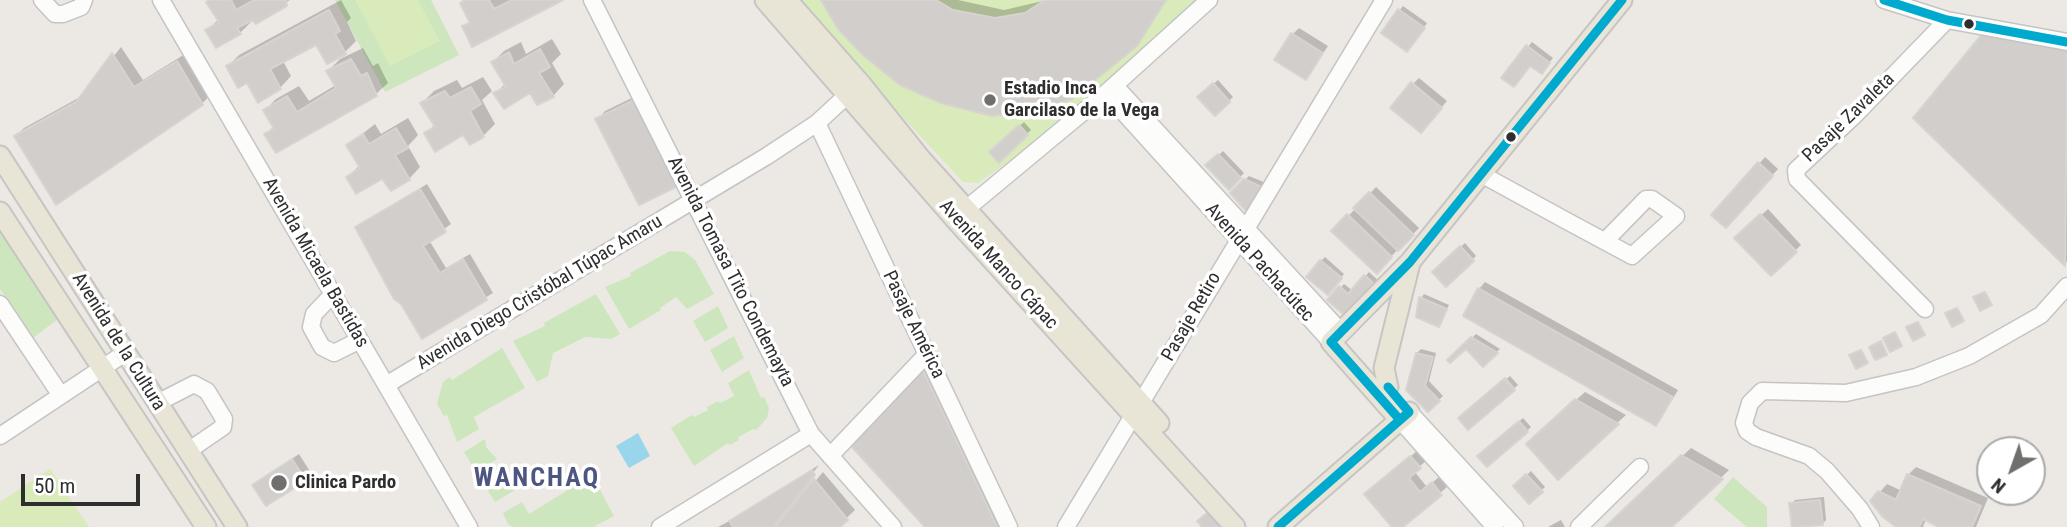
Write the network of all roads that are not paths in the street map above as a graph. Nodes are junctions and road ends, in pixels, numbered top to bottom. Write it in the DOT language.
graph roads {
  1 [pos="42,0"];
  2 [pos="84,0"];
  3 [pos="162,0"];
  4 [pos="592,0"];
  5 [pos="765,0"];
  6 [pos="787,0"];
  7 [pos="1209,0"];
  8 [pos="1384,0"];
  9 [pos="1622,0"];
  10 [pos="1884,0"];
  11 [pos="1947,20"];
  12 [pos="2067,41"];
  13 [pos="854,89"];
  14 [pos="1110,89"];
  15 [pos="817,123"];
  16 [pos="0,156"];
  17 [pos="1481,174"];
  18 [pos="694,201"];
  19 [pos="0,212"];
  20 [pos="960,214"];
  21 [pos="1241,234"];
  22 [pos="1605,241"];
  23 [pos="1410,262"];
  24 [pos="2067,286"];
  25 [pos="333,294"];
  26 [pos="0,304"];
  27 [pos="1924,309"];
  28 [pos="1336,337"];
  29 [pos="360,340"];
  30 [pos="125,353"];
  31 [pos="927,354"];
  32 [pos="101,368"];
  33 [pos="386,385"];
  34 [pos="1388,387"];
  35 [pos="60,394"];
  36 [pos="157,403"];
  37 [pos="1138,409"];
  38 [pos="1405,416"];
  39 [pos="811,434"];
  40 [pos="0,436"];
  41 [pos="188,451"];
  42 [pos="830,456"];
  43 [pos="1640,467"];
  44 [pos="206,527"];
  45 [pos="237,527"];
  46 [pos="469,527"];
  47 [pos="660,527"];
  48 [pos="893,527"];
  49 [pos="1009,527"];
  50 [pos="1066,527"];
  51 [pos="1235,527"];
  52 [pos="1250,527"];
  53 [pos="1278,527"];
  54 [pos="1495,527"];
  55 [pos="1515,527"];
  56 [pos="1579,527"];
  57 [pos="1871,527"];
  1 -- 2 [label="street"];
  3 -- 25 [label="street, Avenida Micaela Bastidas"];
  4 -- 18 [label="street, Avenida Tomasa Tito Condemayta"];
  5 -- 13 [label="main road, Avenida Manco Cápac"];
  6 -- 13 [label="main road, Avenida Manco Cápac"];
  7 -- 14 [label="street"];
  8 -- 21 [label="street, Pasaje Retiro"];
  9 -- 17 [label="main road"];
  10 -- 11 [label="street"];
  11 -- 12 [label="street"];
  11 -- 27 [label="street, Pasaje Zavaleta"];
  13 -- 15 [label="street, Avenida Diego Cristóbal Túpac Amaru"];
  13 -- 20 [label="main road, Avenida Manco Cápac"];
  14 -- 20 [label="street"];
  14 -- 21 [label="street, Avenida Pachacútec"];
  15 -- 18 [label="street, Avenida Diego Cristóbal Túpac Amaru"];
  15 -- 31 [label="street, Pasaje América"];
  16 -- 30 [label="main road, Avenida de la Cultura"];
  17 -- 22 [label="street"];
  17 -- 23 [label="main road"];
  18 -- 33 [label="street, Avenida Diego Cristóbal Túpac Amaru"];
  18 -- 39 [label="street, Avenida Tomasa Tito Condemayta"];
  19 -- 32 [label="main road, Avenida de la Cultura"];
  20 -- 37 [label="main road, Avenida Manco Cápac"];
  21 -- 28 [label="street, Avenida Pachacútec"];
  21 -- 37 [label="street, Pasaje Retiro"];
  23 -- 28 [label="main road"];
  23 -- 34 [label="main road"];
  24 -- 57 [label="street"];
  25 -- 29 [label="street, Avenida Micaela Bastidas"];
  25 -- 29 [label="street"];
  26 -- 35 [label="street"];
  28 -- 34 [label="main road, Avenida Pachacútec"];
  28 -- 38 [label="main road, Avenida Pachacútec"];
  29 -- 33 [label="street, Avenida Micaela Bastidas"];
  30 -- 32 [label="street"];
  30 -- 36 [label="main road, Avenida de la Cultura"];
  31 -- 42 [label="street"];
  31 -- 49 [label="street, Pasaje América"];
  32 -- 35 [label="street"];
  32 -- 44 [label="main road, Avenida de la Cultura"];
  33 -- 46 [label="street, Avenida Micaela Bastidas"];
  34 -- 38 [label="main road, Avenida Pachacútec"];
  35 -- 40 [label="street"];
  36 -- 41 [label="main road, Avenida de la Cultura"];
  36 -- 41 [label="street"];
  37 -- 50 [label="street, Pasaje Retiro"];
  37 -- 51 [label="main road, Avenida Manco Cápac"];
  37 -- 52 [label="main road, Avenida Manco Cápac"];
  38 -- 53 [label="main road"];
  38 -- 54 [label="street, Avenida Pachacútec"];
  38 -- 55 [label="street, Avenida Pachacútec"];
  39 -- 42 [label="street, Avenida Tomasa Tito Condemayta"];
  39 -- 47 [label="street"];
  41 -- 45 [label="main road, Avenida de la Cultura"];
  42 -- 48 [label="street, Avenida Tomasa Tito Condemayta"];
  43 -- 56 [label="street"];
}
